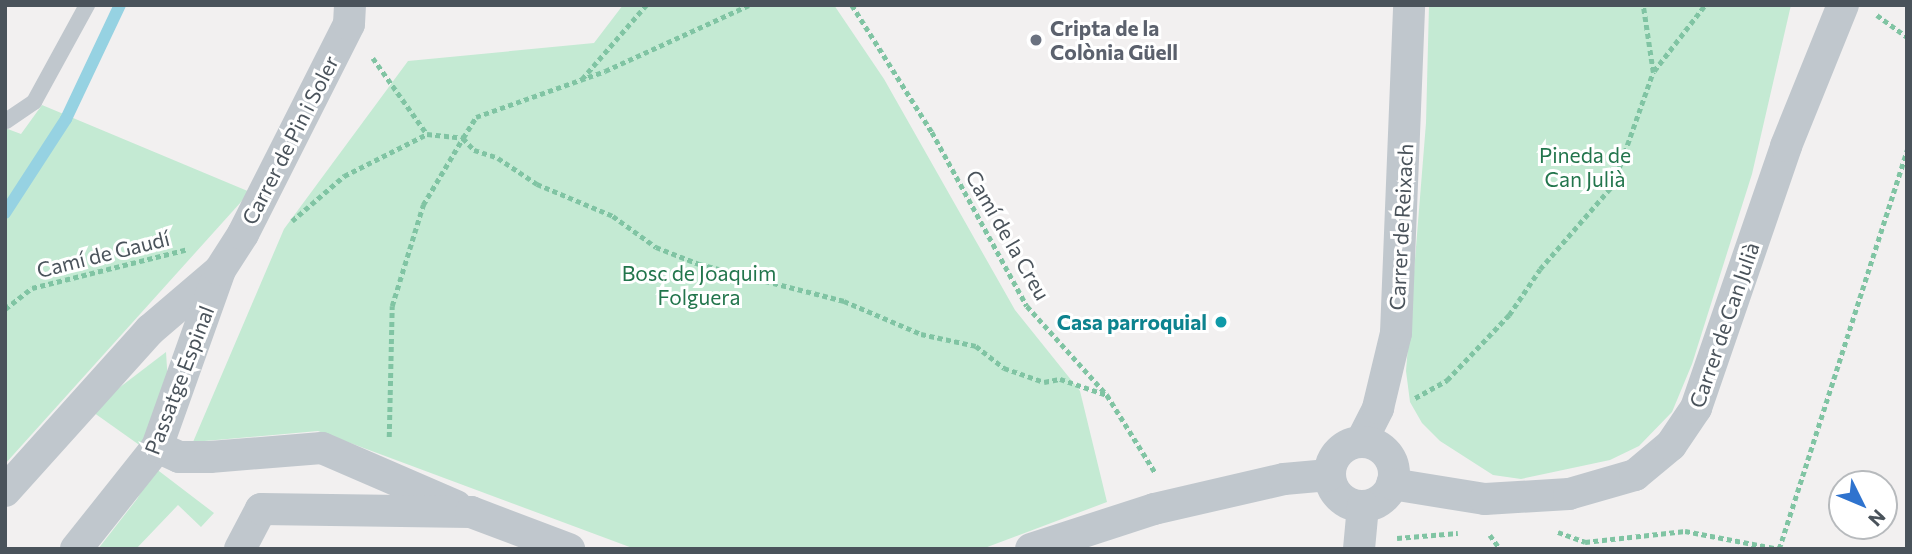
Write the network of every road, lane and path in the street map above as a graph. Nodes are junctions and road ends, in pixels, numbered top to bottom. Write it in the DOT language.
graph roads {
  1 [pos="87,5"];
  2 [pos="646,5"];
  3 [pos="749,5"];
  4 [pos="852,5"];
  5 [pos="1409,5"];
  6 [pos="1643,5"];
  7 [pos="1705,5"];
  8 [pos="735,8"];
  9 [pos="1857,8"];
  10 [pos="350,15"];
  11 [pos="1907,37"];
  12 [pos="1653,72"];
  13 [pos="581,79"];
  14 [pos="6,121"];
  15 [pos="427,134"];
  16 [pos="463,138"];
  17 [pos="1907,150"];
  18 [pos="288,225"];
  19 [pos="201,245"];
  20 [pos="220,270"];
  21 [pos="5,309"];
  22 [pos="1107,395"];
  23 [pos="1378,408"];
  24 [pos="1362,442"];
  25 [pos="157,447"];
  26 [pos="1329,475"];
  27 [pos="388,477"];
  28 [pos="1392,484"];
  29 [pos="5,491"];
  30 [pos="1520,499"];
  31 [pos="1175,504"];
  32 [pos="1363,506"];
  33 [pos="471,512"];
  34 [pos="1487,531"];
  35 [pos="76,549"];
  36 [pos="240,549"];
  37 [pos="569,549"];
  38 [pos="1031,549"];
  39 [pos="1359,549"];
  40 [pos="1500,549"];
  41 [pos="1779,549"];
  1 -- 14 [label="lane"];
  2 -- 13 [label="path"];
  3 -- 8 [label="path"];
  4 -- 22 [label="path, Camí de la Creu"];
  5 -- 23 [label="street, Carrer de Reixach"];
  6 -- 12 [label="path"];
  7 -- 12 [label="path"];
  8 -- 13 [label="path"];
  9 -- 11 [label="path"];
  9 -- 30 [label="street, Carrer de Can Julià"];
  10 -- 15 [label="path"];
  10 -- 20 [label="street, Carrer de Pin i Soler"];
  12 -- 23 [label="path"];
  13 -- 16 [label="path"];
  15 -- 16 [label="path"];
  15 -- 18 [label="path"];
  16 -- 22 [label="path"];
  16 -- 27 [label="path"];
  17 -- 41 [label="path"];
  19 -- 21 [label="path, Camí de Gaudí"];
  20 -- 25 [label="street, Passatge Espinal"];
  20 -- 29 [label="street"];
  22 -- 31 [label="path, Camí de la Creu"];
  23 -- 24 [label="street, Carrer de Reixach"];
  24 -- 26 [label="street"];
  24 -- 28 [label="street"];
  25 -- 27 [label="street"];
  25 -- 35 [label="street, Passatge Espinal"];
  26 -- 31 [label="street"];
  26 -- 32 [label="street"];
  27 -- 33 [label="street"];
  28 -- 30 [label="street, Carrer de Can Julià"];
  28 -- 32 [label="street"];
  30 -- 41 [label="path"];
  31 -- 38 [label="street"];
  32 -- 39 [label="street"];
  33 -- 36 [label="street"];
  33 -- 37 [label="street"];
  34 -- 40 [label="path"];
}
